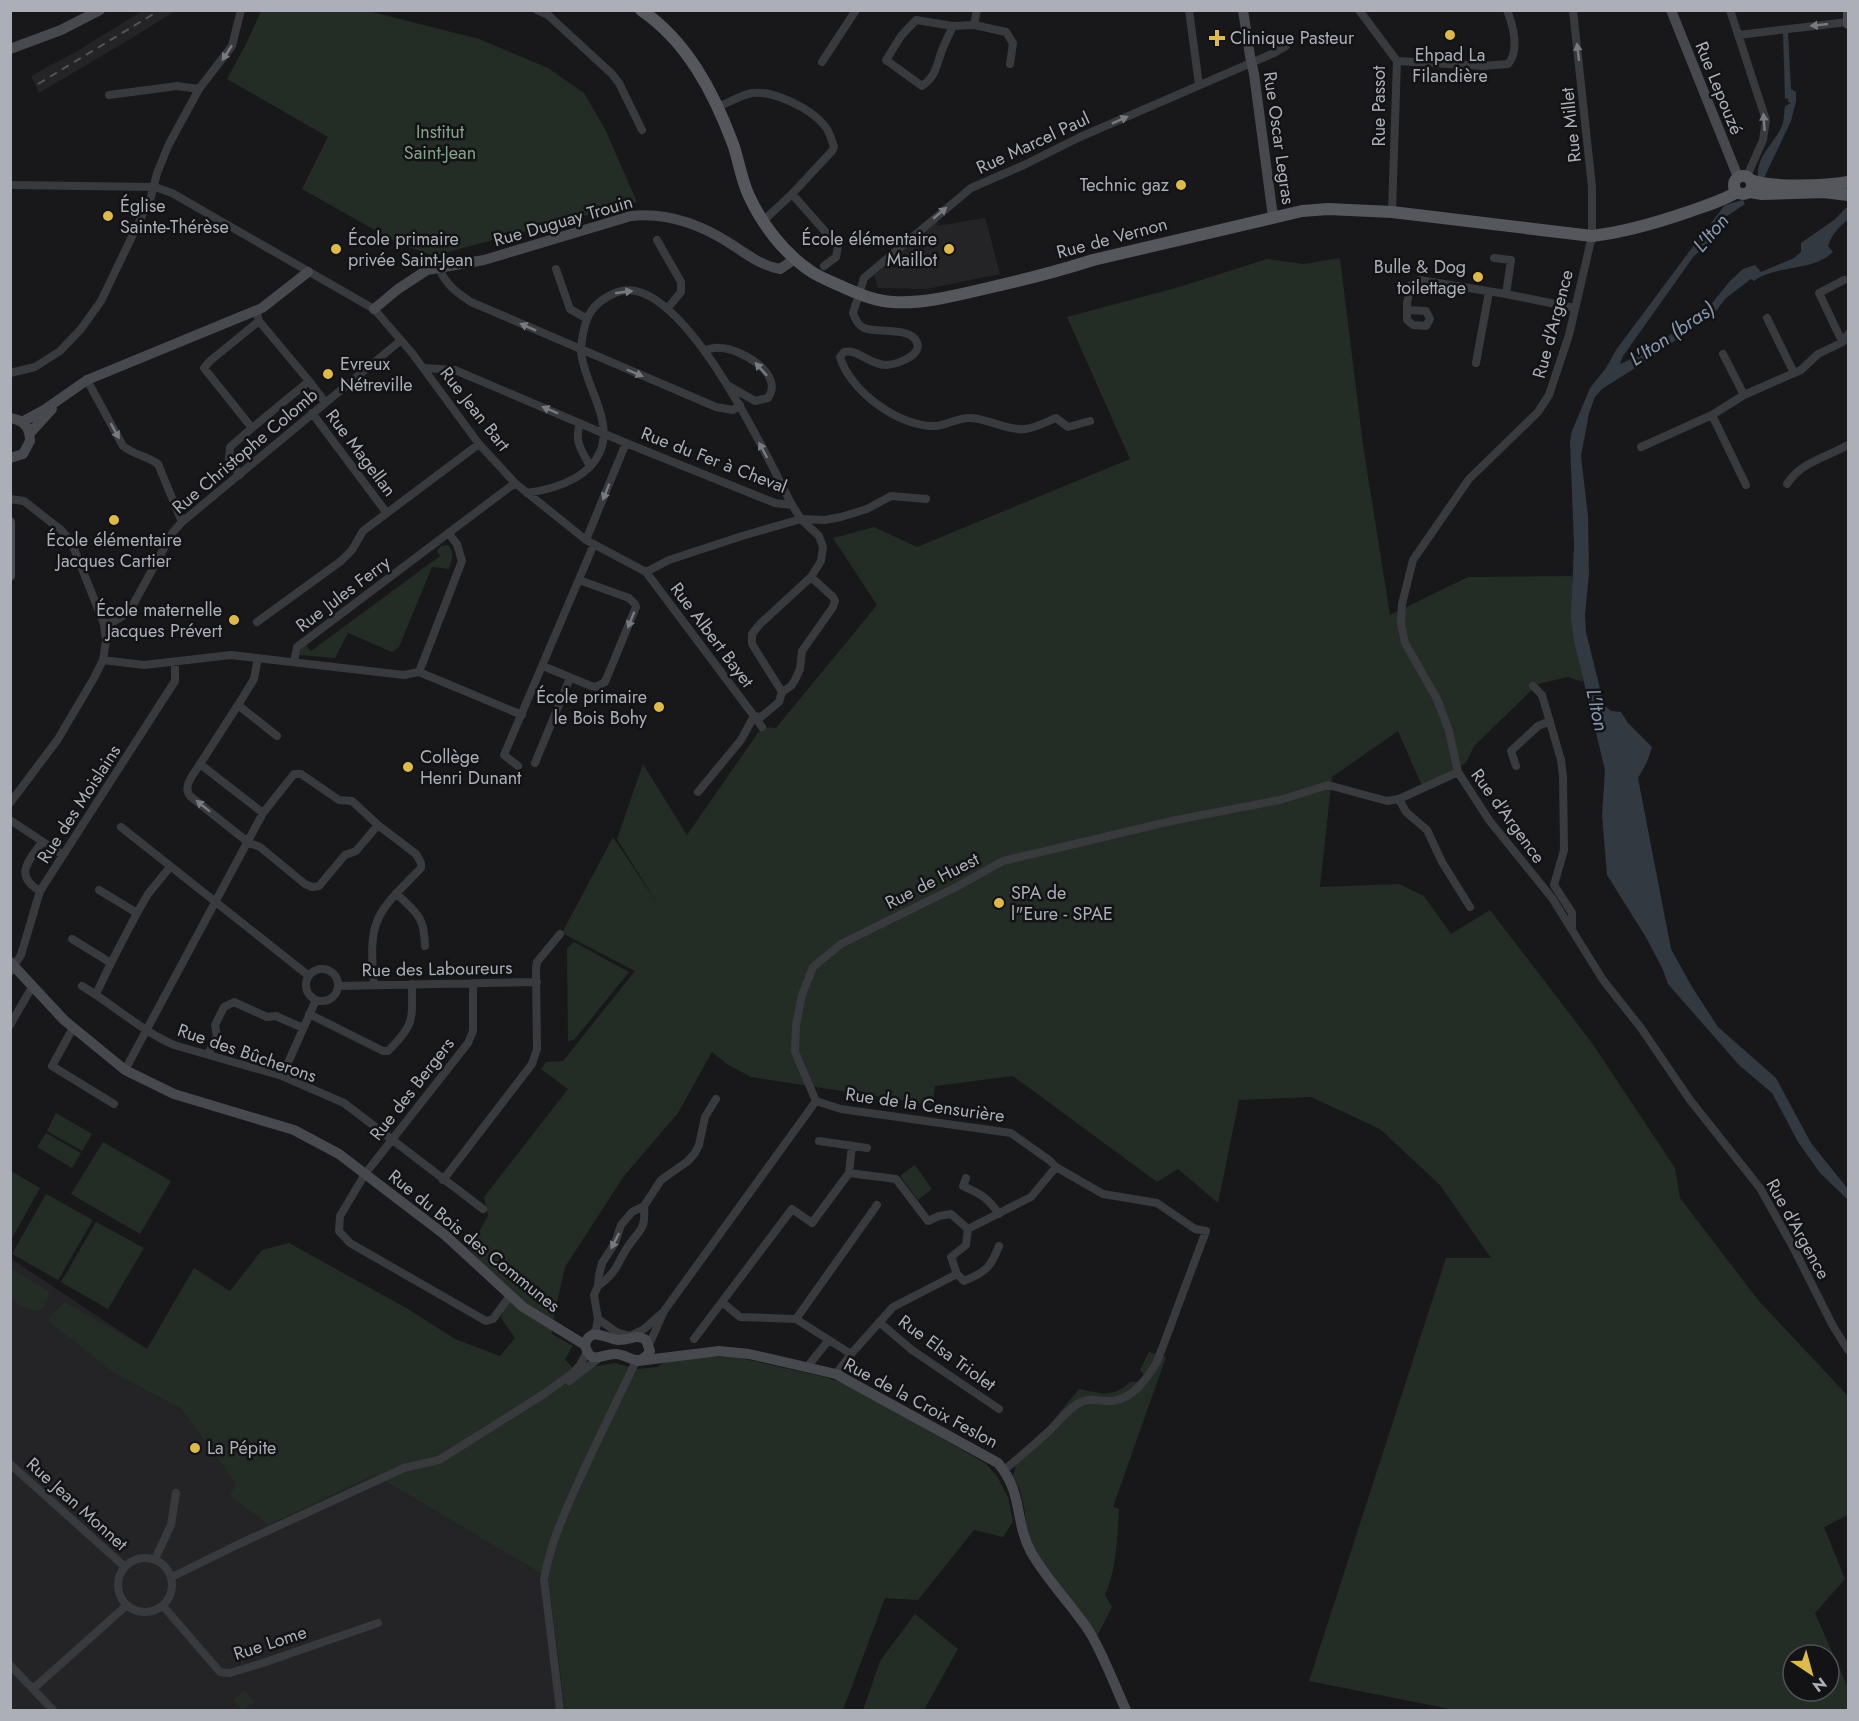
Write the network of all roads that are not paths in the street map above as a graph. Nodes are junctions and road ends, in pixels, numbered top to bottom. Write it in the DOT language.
graph roads {
  1 [pos="100,10"];
  2 [pos="242,10"];
  3 [pos="537,10"];
  4 [pos="641,10"];
  5 [pos="856,10"];
  6 [pos="977,10"];
  7 [pos="1188,10"];
  8 [pos="1243,10"];
  9 [pos="1359,10"];
  10 [pos="1507,10"];
  11 [pos="1573,10"];
  12 [pos="1671,10"];
  13 [pos="1730,10"];
  14 [pos="1848,10"];
  15 [pos="551,13"];
  16 [pos="1848,23"];
  17 [pos="974,25"];
  18 [pos="953,26"];
  19 [pos="1738,35"];
  20 [pos="1286,41"];
  21 [pos="10,49"];
  22 [pos="1397,61"];
  23 [pos="822,62"];
  24 [pos="1251,63"];
  25 [pos="1010,64"];
  26 [pos="1199,85"];
  27 [pos="199,89"];
  28 [pos="109,95"];
  29 [pos="717,107"];
  30 [pos="642,130"];
  31 [pos="1848,182"];
  32 [pos="10,185"];
  33 [pos="1751,186"];
  34 [pos="154,187"];
  35 [pos="792,194"];
  36 [pos="1848,194"];
  37 [pos="1392,212"];
  38 [pos="1273,217"];
  39 [pos="763,221"];
  40 [pos="1592,236"];
  41 [pos="657,240"];
  42 [pos="1494,258"];
  43 [pos="795,259"];
  44 [pos="824,266"];
  45 [pos="439,268"];
  46 [pos="556,269"];
  47 [pos="308,272"];
  48 [pos="1844,280"];
  49 [pos="1489,292"];
  50 [pos="1506,294"];
  51 [pos="860,295"];
  52 [pos="1575,308"];
  53 [pos="374,309"];
  54 [pos="667,309"];
  55 [pos="256,310"];
  56 [pos="1407,310"];
  57 [pos="1767,318"];
  58 [pos="587,319"];
  59 [pos="259,321"];
  60 [pos="1846,337"];
  61 [pos="400,341"];
  62 [pos="705,350"];
  63 [pos="581,351"];
  64 [pos="1723,354"];
  65 [pos="1476,363"];
  66 [pos="424,368"];
  67 [pos="10,373"];
  68 [pos="1794,373"];
  69 [pos="87,380"];
  70 [pos="309,381"];
  71 [pos="728,385"];
  72 [pos="77,387"];
  73 [pos="1744,395"];
  74 [pos="326,402"];
  75 [pos="740,405"];
  76 [pos="312,413"];
  77 [pos="1712,415"];
  78 [pos="16,420"];
  79 [pos="1090,421"];
  80 [pos="580,423"];
  81 [pos="252,428"];
  82 [pos="30,433"];
  83 [pos="604,434"];
  84 [pos="626,443"];
  85 [pos="479,444"];
  86 [pos="1848,445"];
  87 [pos="1641,447"];
  88 [pos="10,458"];
  89 [pos="590,466"];
  90 [pos="240,475"];
  91 [pos="515,483"];
  92 [pos="1788,483"];
  93 [pos="1746,485"];
  94 [pos="527,493"];
  95 [pos="10,499"];
  96 [pos="926,499"];
  97 [pos="792,505"];
  98 [pos="386,512"];
  99 [pos="801,519"];
  100 [pos="10,522"];
  101 [pos="182,522"];
  102 [pos="448,533"];
  103 [pos="590,542"];
  104 [pos="646,572"];
  105 [pos="10,576"];
  106 [pos="811,577"];
  107 [pos="579,580"];
  108 [pos="257,622"];
  109 [pos="104,624"];
  110 [pos="258,658"];
  111 [pos="103,660"];
  112 [pos="294,662"];
  113 [pos="175,663"];
  114 [pos="543,666"];
  115 [pos="419,672"];
  116 [pos="570,678"];
  117 [pos="1533,686"];
  118 [pos="782,692"];
  119 [pos="238,705"];
  120 [pos="522,715"];
  121 [pos="754,716"];
  122 [pos="1550,721"];
  123 [pos="762,727"];
  124 [pos="277,736"];
  125 [pos="535,763"];
  126 [pos="200,764"];
  127 [pos="518,766"];
  128 [pos="1516,766"];
  129 [pos="1458,772"];
  130 [pos="698,792"];
  131 [pos="1399,799"];
  132 [pos="10,803"];
  133 [pos="263,813"];
  134 [pos="10,820"];
  135 [pos="378,825"];
  136 [pos="121,828"];
  137 [pos="42,842"];
  138 [pos="249,843"];
  139 [pos="63,855"];
  140 [pos="170,867"];
  141 [pos="99,890"];
  142 [pos="40,891"];
  143 [pos="396,893"];
  144 [pos="216,904"];
  145 [pos="1470,907"];
  146 [pos="137,913"];
  147 [pos="1572,927"];
  148 [pos="560,934"];
  149 [pos="72,939"];
  150 [pos="424,946"];
  151 [pos="111,963"];
  152 [pos="12,967"];
  153 [pos="309,976"];
  154 [pos="537,982"];
  155 [pos="473,983"];
  156 [pos="412,984"];
  157 [pos="374,985"];
  158 [pos="82,986"];
  159 [pos="338,986"];
  160 [pos="32,987"];
  161 [pos="96,994"];
  162 [pos="316,1000"];
  163 [pos="309,1014"];
  164 [pos="10,1025"];
  165 [pos="73,1028"];
  166 [pos="303,1028"];
  167 [pos="146,1032"];
  168 [pos="208,1054"];
  169 [pos="125,1070"];
  170 [pos="282,1076"];
  171 [pos="716,1099"];
  172 [pos="816,1101"];
  173 [pos="114,1104"];
  174 [pos="392,1139"];
  175 [pos="819,1141"];
  176 [pos="852,1146"];
  177 [pos="867,1148"];
  178 [pos="1056,1167"];
  179 [pos="849,1173"];
  180 [pos="365,1174"];
  181 [pos="966,1178"];
  182 [pos="443,1180"];
  183 [pos="877,1205"];
  184 [pos="644,1206"];
  185 [pos="483,1209"];
  186 [pos="999,1214"];
  187 [pos="968,1229"];
  188 [pos="999,1246"];
  189 [pos="957,1274"];
  190 [pos="598,1286"];
  191 [pos="510,1296"];
  192 [pos="722,1302"];
  193 [pos="664,1311"];
  194 [pos="598,1319"];
  195 [pos="796,1319"];
  196 [pos="879,1322"];
  197 [pos="593,1334"];
  198 [pos="630,1336"];
  199 [pos="694,1339"];
  200 [pos="828,1341"];
  201 [pos="649,1345"];
  202 [pos="586,1348"];
  203 [pos="1848,1350"];
  204 [pos="851,1354"];
  205 [pos="677,1355"];
  206 [pos="599,1358"];
  207 [pos="636,1361"];
  208 [pos="807,1366"];
  209 [pos="836,1374"];
  210 [pos="544,1394"];
  211 [pos="999,1408"];
  212 [pos="10,1464"];
  213 [pos="1004,1470"];
  214 [pos="176,1493"];
  215 [pos="155,1558"];
  216 [pos="124,1566"];
  217 [pos="172,1577"];
  218 [pos="127,1605"];
  219 [pos="163,1606"];
  220 [pos="378,1623"];
  221 [pos="10,1665"];
  222 [pos="34,1688"];
  223 [pos="53,1710"];
  224 [pos="560,1710"];
  225 [pos="1126,1710"];
  1 -- 21 [label="street"];
  2 -- 27 [label="street, one-way"];
  3 -- 15 [label="street"];
  4 -- 29 [label="main road, Rue de Vernon"];
  5 -- 23 [label="street"];
  6 -- 17 [label="street"];
  7 -- 26 [label="street"];
  8 -- 24 [label="street, Rue Oscar Legras"];
  9 -- 22 [label="street, Rue Passot"];
  10 -- 22 [label="street"];
  40 -- 11 [label="street, Rue Millet, one-way"];
  12 -- 33 [label="street, Rue Lepouzé"];
  13 -- 19 [label="street"];
  14 -- 16 [label="street"];
  15 -- 30 [label="street"];
  16 -- 19 [label="street, one-way"];
  17 -- 18 [label="street"];
  17 -- 25 [label="street"];
  18 -- 18 [label="street"];
  33 -- 19 [label="street, one-way"];
  20 -- 24 [label="street, Rue Marcel Paul"];
  22 -- 37 [label="street, Rue Passot"];
  24 -- 26 [label="street, Rue Marcel Paul"];
  24 -- 38 [label="street, Rue Oscar Legras"];
  51 -- 26 [label="street, Rue Marcel Paul, one-way"];
  27 -- 28 [label="street"];
  27 -- 34 [label="street"];
  29 -- 35 [label="street"];
  29 -- 39 [label="main road, Rue de Vernon"];
  31 -- 33 [label="main road"];
  31 -- 36 [label="main road"];
  32 -- 34 [label="street, Rue Jean Bart"];
  33 -- 36 [label="main road"];
  33 -- 40 [label="main road, Rue de Vernon"];
  34 -- 47 [label="street, Rue Jean Bart"];
  34 -- 67 [label="street"];
  35 -- 39 [label="street"];
  35 -- 44 [label="street"];
  37 -- 38 [label="main road, Rue de Vernon"];
  37 -- 40 [label="main road, Rue de Vernon"];
  38 -- 51 [label="main road, Rue de Vernon"];
  39 -- 43 [label="main road, Rue de Vernon"];
  40 -- 52 [label="street, Rue d'Argence"];
  41 -- 54 [label="street"];
  42 -- 50 [label="street"];
  43 -- 45 [label="street, Rue Duguay Trouin"];
  43 -- 51 [label="main road, Rue de Vernon"];
  45 -- 53 [label="street, Rue Duguay Trouin"];
  63 -- 45 [label="street, one-way"];
  46 -- 58 [label="street"];
  47 -- 53 [label="street, Rue Jean Bart"];
  47 -- 55 [label="street"];
  48 -- 60 [label="street"];
  49 -- 50 [label="street"];
  49 -- 56 [label="street"];
  49 -- 65 [label="street"];
  50 -- 52 [label="street"];
  51 -- 79 [label="street"];
  52 -- 129 [label="street, Rue d'Argence"];
  53 -- 61 [label="street, Rue Jean Bart"];
  58 -- 54 [label="street, Rue du Fer à Cheval, one-way"];
  54 -- 62 [label="street, Rue du Fer à Cheval"];
  55 -- 59 [label="street"];
  55 -- 69 [label="street"];
  57 -- 68 [label="street"];
  58 -- 63 [label="street"];
  59 -- 70 [label="street"];
  59 -- 81 [label="street"];
  60 -- 68 [label="street"];
  61 -- 66 [label="street, Rue Jean Bart"];
  61 -- 74 [label="street, Rue Christophe Colomb"];
  62 -- 71 [label="street, Rue du Fer à Cheval"];
  71 -- 62 [label="street, Rue du Fer à Cheval, one-way"];
  63 -- 75 [label="street, one-way"];
  63 -- 83 [label="street"];
  64 -- 73 [label="street"];
  80 -- 66 [label="street, Rue du Fer à Cheval, one-way"];
  66 -- 85 [label="street, Rue Jean Bart"];
  68 -- 73 [label="street"];
  69 -- 72 [label="street"];
  69 -- 101 [label="street, one-way"];
  70 -- 74 [label="street"];
  70 -- 81 [label="street"];
  71 -- 75 [label="street, Rue du Fer à Cheval"];
  72 -- 78 [label="street"];
  72 -- 82 [label="street"];
  73 -- 77 [label="street"];
  74 -- 76 [label="street, Rue Christophe Colomb"];
  97 -- 75 [label="street, Rue du Fer à Cheval, one-way"];
  76 -- 90 [label="street, Rue Christophe Colomb"];
  76 -- 98 [label="street, Rue Magellan"];
  77 -- 87 [label="street"];
  77 -- 93 [label="street"];
  78 -- 82 [label="street"];
  80 -- 83 [label="street, Rue du Fer à Cheval"];
  80 -- 89 [label="street"];
  81 -- 90 [label="street"];
  82 -- 88 [label="street"];
  83 -- 84 [label="street, Rue du Fer à Cheval"];
  83 -- 89 [label="street"];
  84 -- 97 [label="street, Rue du Fer à Cheval"];
  84 -- 103 [label="street, Rue du Fer à Cheval, one-way"];
  85 -- 91 [label="street, Rue Jean Bart"];
  85 -- 98 [label="street, Rue Magellan"];
  86 -- 92 [label="street"];
  89 -- 94 [label="street"];
  90 -- 101 [label="street, Rue Christophe Colomb"];
  91 -- 94 [label="street, Rue Jean Bart"];
  91 -- 102 [label="street, Rue Jules Ferry"];
  94 -- 103 [label="street, Rue Jean Bart"];
  95 -- 109 [label="street"];
  96 -- 99 [label="street"];
  97 -- 99 [label="street, Rue du Fer à Cheval"];
  98 -- 108 [label="street, Rue Magellan"];
  99 -- 104 [label="street"];
  99 -- 106 [label="street, Rue du Fer à Cheval"];
  100 -- 105 [label="street"];
  101 -- 109 [label="street, Rue Christophe Colomb"];
  102 -- 112 [label="street, Rue Jules Ferry"];
  102 -- 115 [label="street"];
  103 -- 104 [label="street, Rue Jean Bart"];
  103 -- 107 [label="street, Rue du Fer à Cheval"];
  104 -- 121 [label="street, Rue Albert Bayet"];
  106 -- 118 [label="street"];
  106 -- 118 [label="street"];
  107 -- 114 [label="street, Rue du Fer à Cheval"];
  107 -- 116 [label="street, one-way"];
  109 -- 111 [label="street"];
  110 -- 112 [label="street"];
  110 -- 113 [label="street"];
  110 -- 119 [label="street"];
  111 -- 113 [label="street"];
  111 -- 132 [label="street"];
  112 -- 115 [label="street"];
  113 -- 139 [label="street, Rue des Moislains"];
  114 -- 116 [label="street"];
  114 -- 120 [label="street, Rue du Fer à Cheval"];
  115 -- 120 [label="street"];
  116 -- 125 [label="street"];
  117 -- 122 [label="street"];
  118 -- 121 [label="street"];
  119 -- 124 [label="street"];
  119 -- 126 [label="street"];
  120 -- 127 [label="street, Rue du Fer à Cheval"];
  121 -- 123 [label="street, Rue Albert Bayet"];
  121 -- 130 [label="street"];
  122 -- 128 [label="street"];
  122 -- 147 [label="street"];
  126 -- 133 [label="street"];
  138 -- 126 [label="street, one-way"];
  129 -- 131 [label="street, Rue de Huest"];
  129 -- 147 [label="street, Rue d'Argence"];
  131 -- 145 [label="street"];
  131 -- 172 [label="street, Rue de Huest"];
  133 -- 135 [label="street"];
  133 -- 138 [label="street"];
  134 -- 137 [label="street"];
  135 -- 138 [label="street"];
  135 -- 143 [label="street"];
  136 -- 140 [label="street"];
  137 -- 139 [label="street"];
  137 -- 142 [label="street"];
  138 -- 144 [label="street"];
  139 -- 142 [label="street, Rue des Moislains"];
  140 -- 144 [label="street"];
  140 -- 146 [label="street"];
  141 -- 146 [label="street"];
  142 -- 152 [label="street, Rue des Moislains"];
  143 -- 150 [label="street"];
  143 -- 157 [label="street"];
  144 -- 153 [label="street"];
  144 -- 167 [label="street"];
  146 -- 151 [label="street"];
  147 -- 203 [label="street, Rue d'Argence"];
  148 -- 154 [label="street"];
  149 -- 151 [label="street"];
  151 -- 161 [label="street"];
  152 -- 160 [label="street, Rue du Bois des Communes"];
  153 -- 159 [label="street, Rue des Laboureurs"];
  153 -- 162 [label="street"];
  154 -- 155 [label="street, Rue des Laboureurs"];
  154 -- 182 [label="street"];
  155 -- 156 [label="street, Rue des Laboureurs"];
  155 -- 174 [label="street, Rue des Bergers"];
  156 -- 157 [label="street, Rue des Laboureurs"];
  156 -- 163 [label="street"];
  157 -- 159 [label="street, Rue des Laboureurs"];
  158 -- 161 [label="street, Rue des Bûcherons"];
  159 -- 162 [label="street, Rue des Laboureurs"];
  160 -- 164 [label="street"];
  160 -- 165 [label="street, Rue du Bois des Communes"];
  161 -- 167 [label="street, Rue des Bûcherons"];
  162 -- 163 [label="street"];
  163 -- 166 [label="street"];
  165 -- 169 [label="street, Rue du Bois des Communes"];
  165 -- 173 [label="street"];
  166 -- 168 [label="street"];
  166 -- 170 [label="street"];
  167 -- 168 [label="street, Rue des Bûcherons"];
  167 -- 169 [label="street"];
  168 -- 170 [label="street, Rue des Bûcherons"];
  169 -- 180 [label="street, Rue du Bois des Communes"];
  170 -- 174 [label="street, Rue des Bûcherons"];
  171 -- 184 [label="street"];
  172 -- 178 [label="street, Rue de la Censurière"];
  172 -- 193 [label="street"];
  174 -- 180 [label="street, Rue des Bergers"];
  174 -- 182 [label="street, Rue des Bûcherons"];
  175 -- 176 [label="street"];
  176 -- 177 [label="street"];
  176 -- 179 [label="street"];
  178 -- 186 [label="street"];
  178 -- 213 [label="street, Rue de la Censurière"];
  179 -- 187 [label="street"];
  179 -- 192 [label="street"];
  180 -- 191 [label="street, Rue du Bois des Communes"];
  180 -- 191 [label="street, Rue des Bergers"];
  181 -- 186 [label="street"];
  182 -- 185 [label="street, Rue des Bûcherons"];
  183 -- 195 [label="street"];
  184 -- 190 [label="street, one-way"];
  184 -- 190 [label="street"];
  186 -- 187 [label="street"];
  187 -- 189 [label="street"];
  188 -- 189 [label="street"];
  189 -- 196 [label="street"];
  190 -- 194 [label="street"];
  191 -- 202 [label="street, Rue du Bois des Communes"];
  192 -- 195 [label="street"];
  192 -- 199 [label="street"];
  193 -- 198 [label="street"];
  193 -- 201 [label="street"];
  194 -- 197 [label="street"];
  194 -- 198 [label="street"];
  195 -- 200 [label="street"];
  196 -- 204 [label="street"];
  196 -- 211 [label="street, Rue Elsa Triolet"];
  197 -- 198 [label="street"];
  197 -- 202 [label="street"];
  198 -- 201 [label="street"];
  200 -- 204 [label="street"];
  200 -- 208 [label="street"];
  201 -- 205 [label="street, Rue de la Croix Feslon"];
  201 -- 207 [label="street"];
  202 -- 206 [label="street, Rue du Bois des Communes"];
  202 -- 210 [label="street"];
  204 -- 209 [label="street"];
  205 -- 207 [label="street, Rue de la Croix Feslon"];
  205 -- 208 [label="street, Rue de la Croix Feslon"];
  206 -- 207 [label="street, Rue du Bois des Communes"];
  206 -- 210 [label="street"];
  207 -- 224 [label="street"];
  208 -- 209 [label="street, Rue de la Croix Feslon"];
  209 -- 213 [label="street, Rue de la Croix Feslon"];
  210 -- 217 [label="street"];
  212 -- 216 [label="street, Rue Jean Monnet"];
  213 -- 225 [label="street"];
  214 -- 215 [label="street"];
  215 -- 216 [label="street"];
  215 -- 217 [label="street"];
  216 -- 218 [label="street"];
  217 -- 219 [label="street"];
  218 -- 219 [label="street"];
  218 -- 222 [label="street"];
  219 -- 220 [label="street, Rue Lome"];
  221 -- 222 [label="street"];
  222 -- 223 [label="street"];
}
